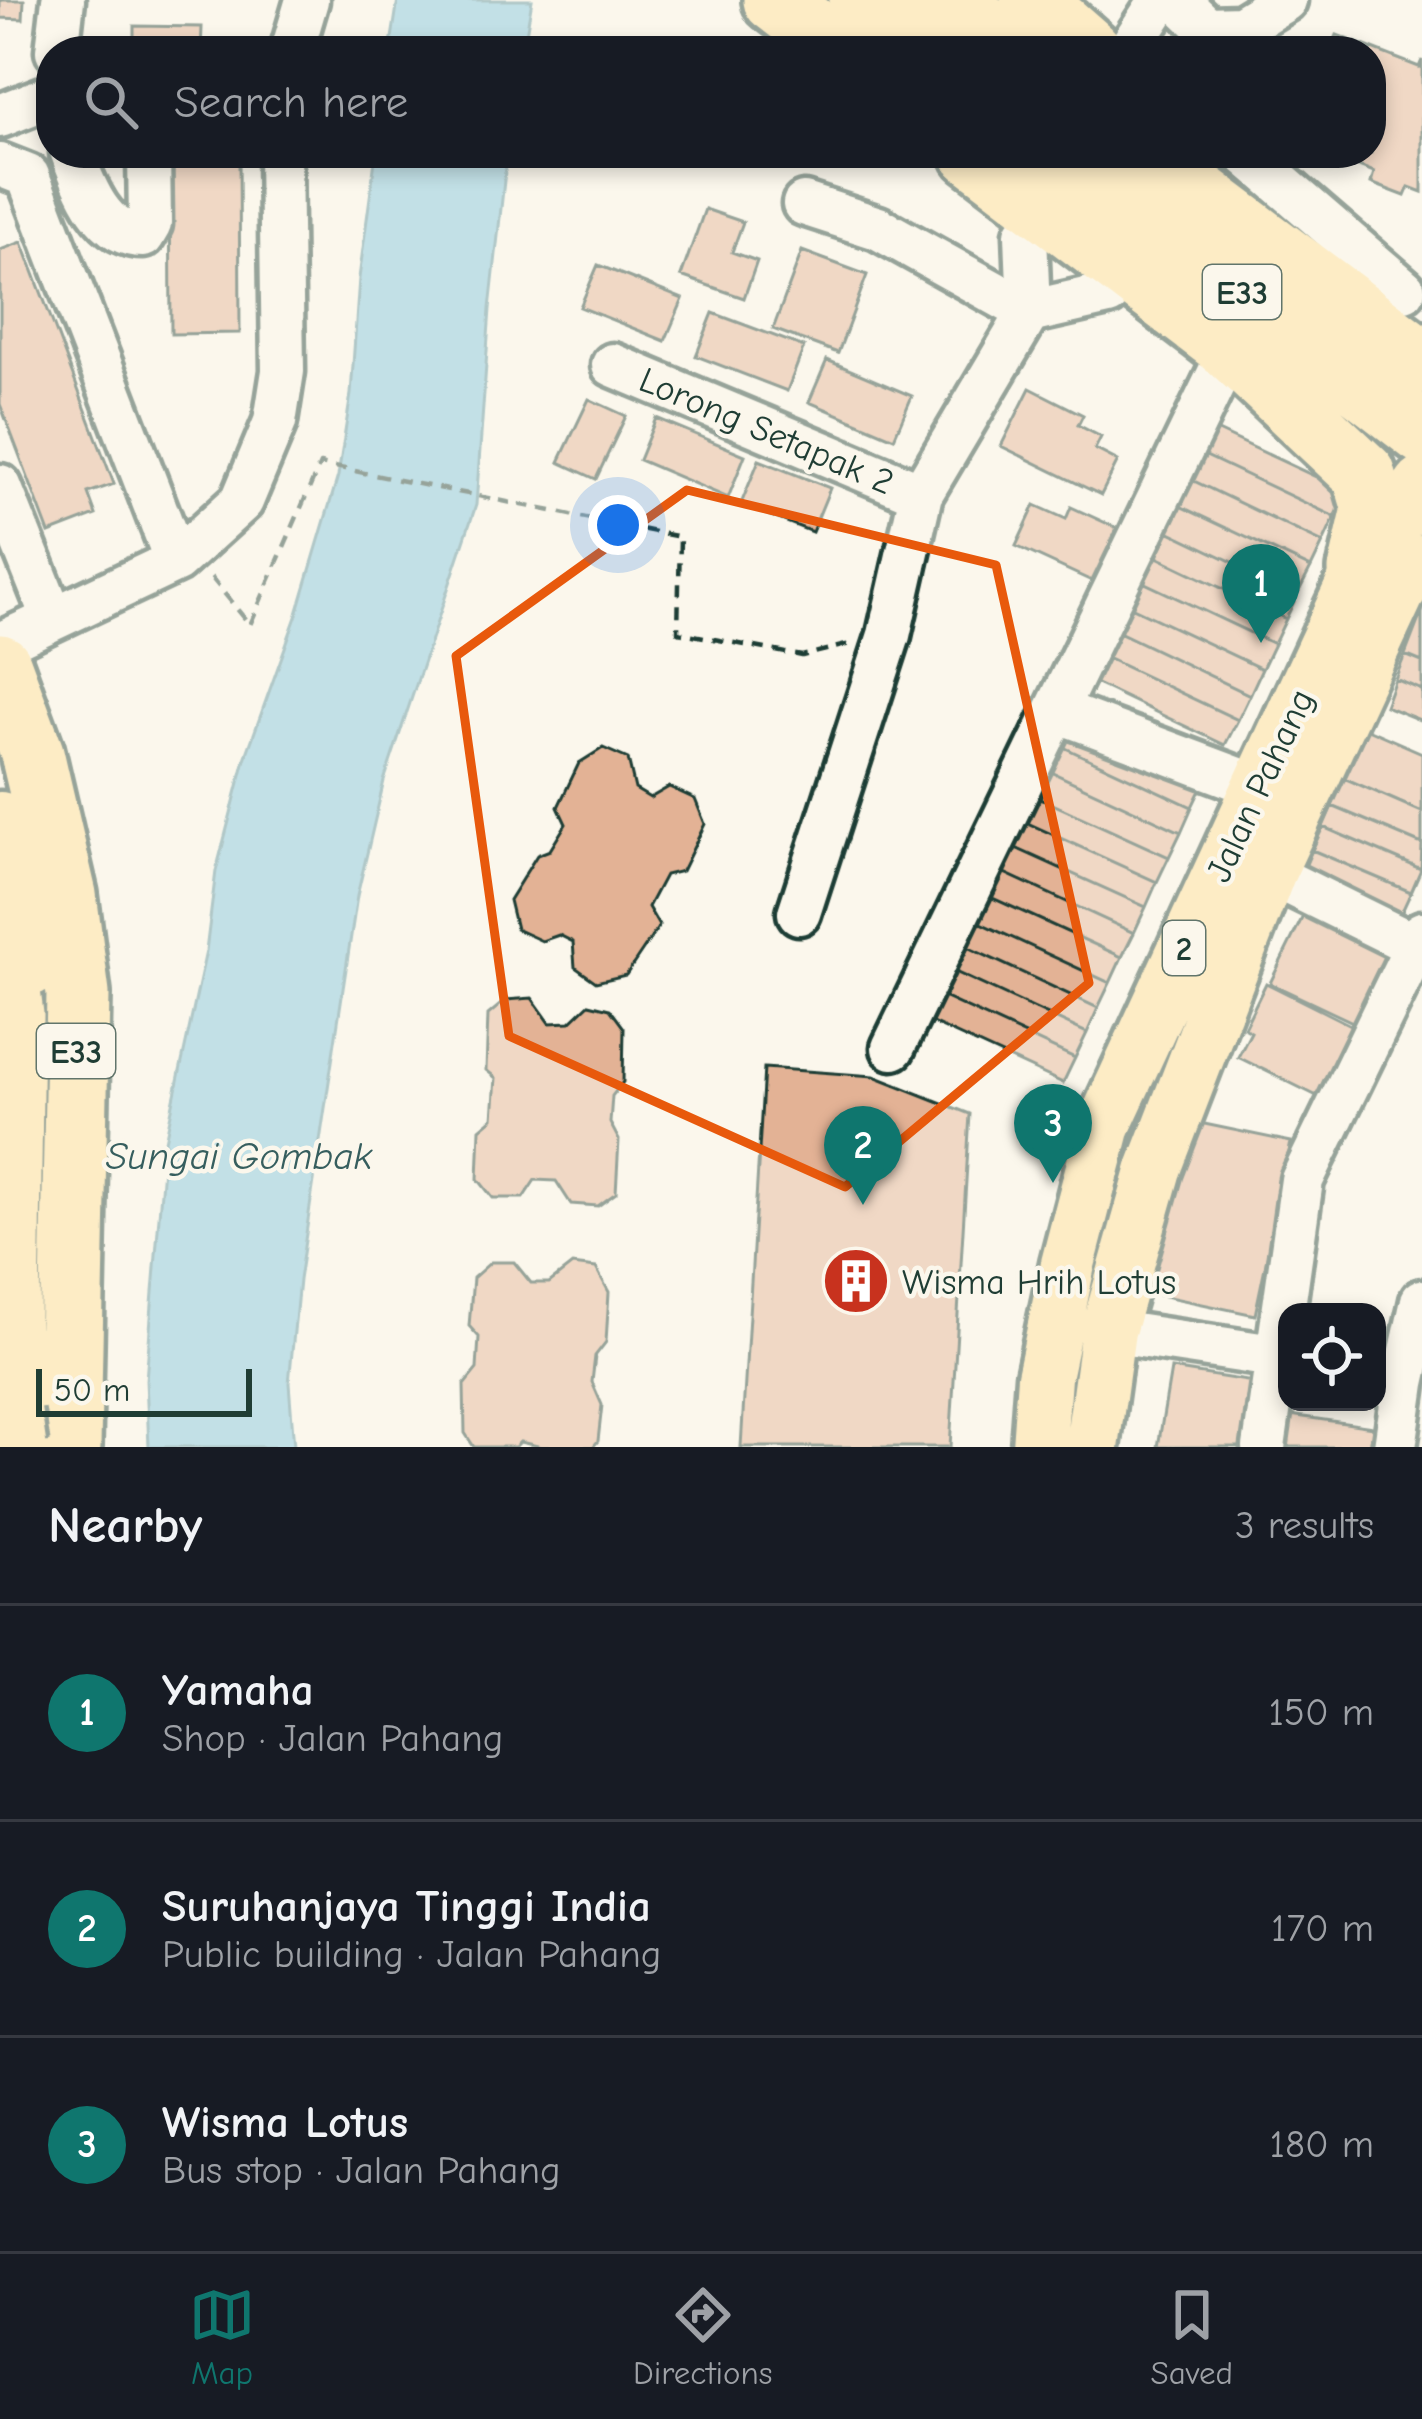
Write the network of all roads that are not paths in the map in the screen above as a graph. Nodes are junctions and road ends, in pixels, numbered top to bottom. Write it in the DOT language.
graph roads {
  1 [pos="63,0"];
  2 [pos="307,0"];
  3 [pos="735,0"];
  4 [pos="775,0"];
  5 [pos="861,0"];
  6 [pos="950,0"];
  7 [pos="1032,0"];
  8 [pos="1161,0"];
  9 [pos="1178,0"];
  10 [pos="1286,0"];
  11 [pos="59,36"];
  12 [pos="296,36"];
  13 [pos="781,36"];
  14 [pos="822,36"];
  15 [pos="908,36"];
  16 [pos="996,36"];
  17 [pos="1089,36"];
  18 [pos="1137,36"];
  19 [pos="36,102"];
  20 [pos="0,116"];
  21 [pos="0,165"];
  22 [pos="77,168"];
  23 [pos="149,168"];
  24 [pos="280,168"];
  25 [pos="945,168"];
  26 [pos="993,168"];
  27 [pos="1079,168"];
  28 [pos="1166,168"];
  29 [pos="1221,168"];
  30 [pos="1262,168"];
  31 [pos="804,204"];
  32 [pos="1026,234"];
  33 [pos="1404,290"];
  34 [pos="1108,294"];
  35 [pos="1029,312"];
  36 [pos="1422,358"];
  37 [pos="613,365"];
  38 [pos="1219,373"];
  39 [pos="1310,424"];
  40 [pos="1422,433"];
  41 [pos="1422,484"];
  42 [pos="0,486"];
  43 [pos="921,494"];
  44 [pos="182,555"];
  45 [pos="1422,562"];
  46 [pos="1360,570"];
  47 [pos="53,619"];
  48 [pos="0,644"];
  49 [pos="0,666"];
  50 [pos="1058,711"];
  51 [pos="1257,786"];
  52 [pos="0,819"];
  53 [pos="1268,873"];
  54 [pos="799,913"];
  55 [pos="0,921"];
  56 [pos="1420,942"];
  57 [pos="893,1048"];
  58 [pos="1422,1301"];
  59 [pos="1287,1303"];
  60 [pos="1108,1331"];
  61 [pos="1278,1357"];
  62 [pos="1278,1373"];
  63 [pos="1401,1382"];
  64 [pos="0,1444"];
  65 [pos="15,1447"];
  66 [pos="69,1447"];
  67 [pos="1039,1447"];
  68 [pos="1092,1447"];
  69 [pos="1264,1447"];
  70 [pos="1396,1447"];
  1 -- 11 [label="street"];
  2 -- 12 [label="street"];
  3 -- 13 [label="highway"];
  4 -- 14 [label="highway"];
  5 -- 15 [label="highway"];
  6 -- 16 [label="highway"];
  7 -- 17 [label="highway"];
  8 -- 18 [label="street"];
  9 -- 10 [label="street"];
  19 -- 20 [label="street"];
  21 -- 44 [label="street"];
  22 -- 23 [label="street"];
  24 -- 44 [label="street"];
  25 -- 32 [label="highway"];
  26 -- 39 [label="highway"];
  27 -- 40 [label="highway, E33"];
  28 -- 36 [label="highway, E33"];
  29 -- 36 [label="highway"];
  30 -- 33 [label="street"];
  31 -- 35 [label="street"];
  32 -- 34 [label="highway"];
  32 -- 35 [label="street"];
  34 -- 35 [label="street"];
  34 -- 38 [label="highway"];
  35 -- 43 [label="street"];
  37 -- 43 [label="street, Lorong Setapak 2"];
  38 -- 39 [label="highway"];
  38 -- 50 [label="street"];
  39 -- 46 [label="highway"];
  41 -- 46 [label="main road, Jalan Pahang / 2"];
  42 -- 47 [label="street"];
  43 -- 54 [label="street"];
  44 -- 47 [label="street"];
  45 -- 53 [label="main road, Jalan Pahang / 2"];
  46 -- 51 [label="main road, Jalan Pahang / 2"];
  47 -- 48 [label="street"];
  49 -- 66 [label="highway, E33"];
  50 -- 51 [label="street"];
  50 -- 57 [label="street"];
  51 -- 67 [label="main road, Jalan Pahang / 2"];
  52 -- 64 [label="main road"];
  53 -- 56 [label="street"];
  53 -- 60 [label="main road, Jalan Pahang / 2"];
  55 -- 65 [label="highway, E33, bridge"];
  56 -- 59 [label="street"];
  58 -- 63 [label="street"];
  60 -- 61 [label="street"];
  60 -- 68 [label="main road, Jalan Pahang / 2"];
  62 -- 69 [label="street"];
  63 -- 70 [label="street"];
}
